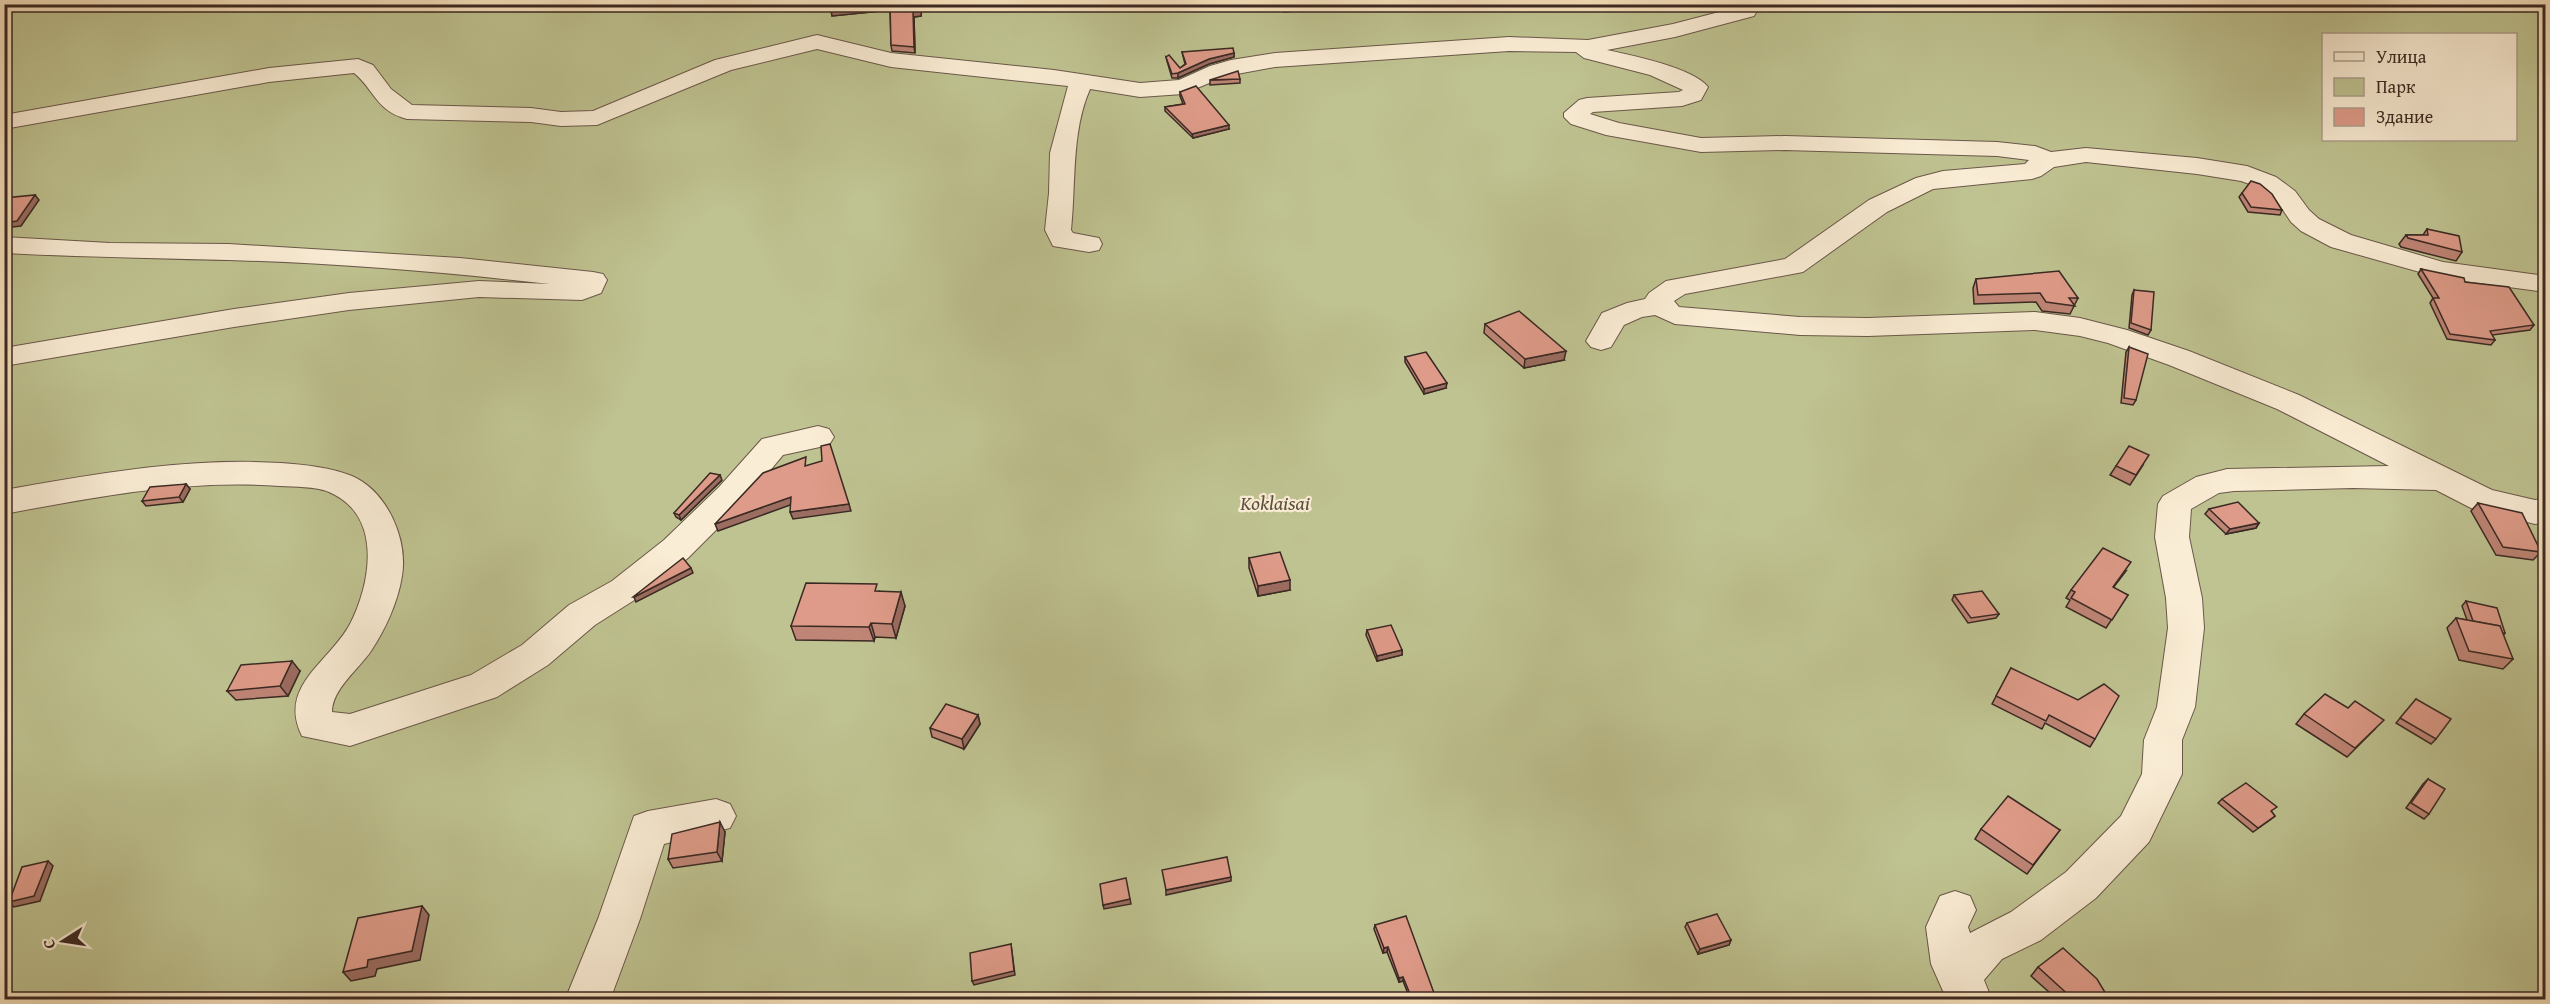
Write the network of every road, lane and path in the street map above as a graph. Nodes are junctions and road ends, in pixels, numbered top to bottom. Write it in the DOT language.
graph roads {
  1 [pos="1746,11"];
  2 [pos="1586,46"];
  3 [pos="1082,81"];
  4 [pos="4,122"];
  5 [pos="2047,160"];
  6 [pos="1089,244"];
  7 [pos="4,245"];
  8 [pos="2546,284"];
  9 [pos="1662,306"];
  10 [pos="1601,341"];
  11 [pos="4,357"];
  12 [pos="818,437"];
  13 [pos="2442,482"];
  14 [pos="4,502"];
  15 [pos="2546,512"];
  16 [pos="716,816"];
  17 [pos="1955,910"];
  18 [pos="1965,987"];
  19 [pos="587,999"];
  1 -- 2 [label="street"];
  2 -- 3 [label="street"];
  2 -- 5 [label="street"];
  3 -- 4 [label="street"];
  3 -- 6 [label="street"];
  5 -- 8 [label="street"];
  5 -- 9 [label="street"];
  7 -- 11 [label="street"];
  9 -- 10 [label="street"];
  9 -- 13 [label="street"];
  12 -- 14 [label="street"];
  13 -- 15 [label="street"];
  13 -- 18 [label="street"];
  16 -- 19 [label="street"];
  17 -- 18 [label="street"];
}
